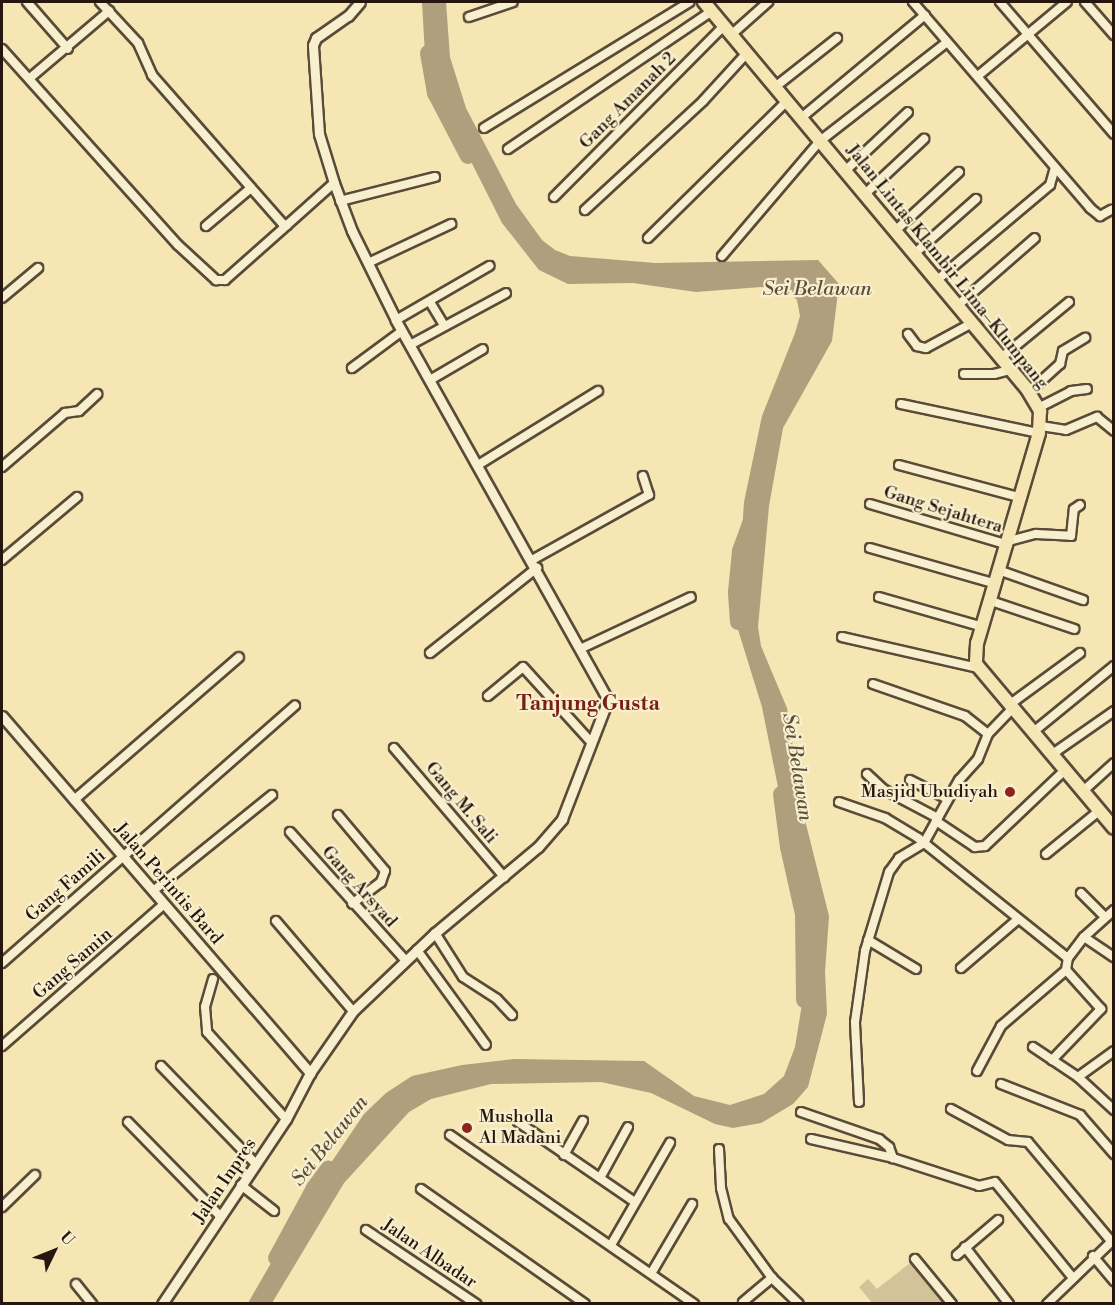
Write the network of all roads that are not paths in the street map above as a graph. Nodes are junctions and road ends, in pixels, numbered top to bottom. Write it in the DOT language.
graph roads {
  1 [pos="27,2"];
  2 [pos="100,2"];
  3 [pos="347,2"];
  4 [pos="513,2"];
  5 [pos="690,2"];
  6 [pos="768,2"];
  7 [pos="913,2"];
  8 [pos="1000,2"];
  9 [pos="1067,2"];
  10 [pos="1085,2"];
  11 [pos="357,5"];
  12 [pos="708,6"];
  13 [pos="109,11"];
  14 [pos="925,15"];
  15 [pos="469,17"];
  16 [pos="728,30"];
  17 [pos="1029,35"];
  18 [pos="1113,35"];
  19 [pos="837,38"];
  20 [pos="947,42"];
  21 [pos="2,49"];
  22 [pos="68,49"];
  23 [pos="747,53"];
  24 [pos="979,75"];
  25 [pos="30,78"];
  26 [pos="775,87"];
  27 [pos="787,101"];
  28 [pos="908,112"];
  29 [pos="801,118"];
  30 [pos="483,128"];
  31 [pos="1113,134"];
  32 [pos="924,139"];
  33 [pos="820,141"];
  34 [pos="508,149"];
  35 [pos="1055,168"];
  36 [pos="845,171"];
  37 [pos="959,172"];
  38 [pos="435,177"];
  39 [pos="334,183"];
  40 [pos="251,188"];
  41 [pos="865,194"];
  42 [pos="554,198"];
  43 [pos="976,199"];
  44 [pos="340,201"];
  45 [pos="585,210"];
  46 [pos="1111,210"];
  47 [pos="451,224"];
  48 [pos="287,225"];
  49 [pos="206,226"];
  50 [pos="895,231"];
  51 [pos="648,238"];
  52 [pos="1035,238"];
  53 [pos="914,254"];
  54 [pos="722,256"];
  55 [pos="368,263"];
  56 [pos="489,266"];
  57 [pos="38,268"];
  58 [pos="936,281"];
  59 [pos="506,293"];
  60 [pos="2,298"];
  61 [pos="430,302"];
  62 [pos="1069,302"];
  63 [pos="957,306"];
  64 [pos="396,320"];
  65 [pos="972,323"];
  66 [pos="443,324"];
  67 [pos="402,331"];
  68 [pos="908,334"];
  69 [pos="1085,338"];
  70 [pos="410,345"];
  71 [pos="483,349"];
  72 [pos="1001,358"];
  73 [pos="352,368"];
  74 [pos="1010,370"];
  75 [pos="964,374"];
  76 [pos="430,380"];
  77 [pos="1088,389"];
  78 [pos="598,391"];
  79 [pos="1029,392"];
  80 [pos="97,394"];
  81 [pos="901,404"];
  82 [pos="1038,408"];
  83 [pos="1040,429"];
  84 [pos="1113,431"];
  85 [pos="478,465"];
  86 [pos="898,465"];
  87 [pos="2,467"];
  88 [pos="643,476"];
  89 [pos="77,497"];
  90 [pos="1022,498"];
  91 [pos="870,504"];
  92 [pos="1080,506"];
  93 [pos="1008,543"];
  94 [pos="870,548"];
  95 [pos="2,560"];
  96 [pos="535,564"];
  97 [pos="1001,571"];
  98 [pos="996,584"];
  99 [pos="691,597"];
  100 [pos="879,597"];
  101 [pos="1083,600"];
  102 [pos="991,601"];
  103 [pos="983,627"];
  104 [pos="1074,629"];
  105 [pos="842,637"];
  106 [pos="582,648"];
  107 [pos="430,653"];
  108 [pos="1080,653"];
  109 [pos="239,657"];
  110 [pos="1113,666"];
  111 [pos="978,668"];
  112 [pos="873,684"];
  113 [pos="488,696"];
  114 [pos="295,706"];
  115 [pos="1011,707"];
  116 [pos="1113,711"];
  117 [pos="2,716"];
  118 [pos="1032,733"];
  119 [pos="988,734"];
  120 [pos="591,742"];
  121 [pos="394,748"];
  122 [pos="1051,755"];
  123 [pos="1113,763"];
  124 [pos="1064,771"];
  125 [pos="867,774"];
  126 [pos="910,780"];
  127 [pos="1082,792"];
  128 [pos="272,795"];
  129 [pos="948,799"];
  130 [pos="74,800"];
  131 [pos="839,802"];
  132 [pos="1099,811"];
  133 [pos="338,815"];
  134 [pos="937,819"];
  135 [pos="1113,828"];
  136 [pos="290,832"];
  137 [pos="924,843"];
  138 [pos="1046,854"];
  139 [pos="123,856"];
  140 [pos="504,877"];
  141 [pos="153,891"];
  142 [pos="1081,893"];
  143 [pos="164,904"];
  144 [pos="352,904"];
  145 [pos="1113,910"];
  146 [pos="1105,917"];
  147 [pos="1017,920"];
  148 [pos="276,921"];
  149 [pos="435,933"];
  150 [pos="1084,937"];
  151 [pos="868,940"];
  152 [pos="417,951"];
  153 [pos="1113,957"];
  154 [pos="1068,958"];
  155 [pos="406,961"];
  156 [pos="2,963"];
  157 [pos="961,968"];
  158 [pos="916,969"];
  159 [pos="1066,970"];
  160 [pos="213,979"];
  161 [pos="353,1011"];
  162 [pos="512,1015"];
  163 [pos="486,1045"];
  164 [pos="2,1046"];
  165 [pos="1033,1047"];
  166 [pos="1113,1051"];
  167 [pos="1052,1060"];
  168 [pos="161,1066"];
  169 [pos="977,1071"];
  170 [pos="310,1073"];
  171 [pos="1078,1077"];
  172 [pos="1001,1084"];
  173 [pos="859,1102"];
  174 [pos="951,1109"];
  175 [pos="1113,1110"];
  176 [pos="801,1112"];
  177 [pos="286,1119"];
  178 [pos="584,1121"];
  179 [pos="128,1122"];
  180 [pos="518,1122"];
  181 [pos="628,1127"];
  182 [pos="450,1135"];
  183 [pos="811,1139"];
  184 [pos="670,1143"];
  185 [pos="719,1149"];
  186 [pos="1113,1154"];
  187 [pos="564,1155"];
  188 [pos="893,1158"];
  189 [pos="255,1163"];
  190 [pos="35,1175"];
  191 [pos="600,1178"];
  192 [pos="241,1185"];
  193 [pos="421,1189"];
  194 [pos="634,1202"];
  195 [pos="692,1204"];
  196 [pos="2,1207"];
  197 [pos="274,1211"];
  198 [pos="219,1215"];
  199 [pos="998,1220"];
  200 [pos="366,1230"];
  201 [pos="1112,1240"];
  202 [pos="611,1245"];
  203 [pos="965,1248"];
  204 [pos="957,1255"];
  205 [pos="1094,1256"];
  206 [pos="915,1259"];
  207 [pos="651,1272"];
  208 [pos="772,1278"];
  209 [pos="1073,1278"];
  210 [pos="1113,1281"];
  211 [pos="76,1284"];
  212 [pos="743,1302"];
  213 [pos="92,1304"];
  214 [pos="162,1304"];
  215 [pos="476,1304"];
  216 [pos="585,1304"];
  217 [pos="694,1304"];
  218 [pos="799,1304"];
  219 [pos="952,1304"];
  220 [pos="1009,1304"];
  221 [pos="1047,1304"];
  1 -- 22 [label="street"];
  2 -- 13 [label="street"];
  3 -- 11 [label="street"];
  4 -- 15 [label="street"];
  5 -- 30 [label="street"];
  6 -- 16 [label="street, Gang Amanah 2"];
  7 -- 14 [label="street"];
  8 -- 17 [label="street"];
  9 -- 17 [label="street"];
  10 -- 18 [label="street"];
  11 -- 39 [label="street, Jalan Inpres"];
  12 -- 16 [label="main road, Jalan Lintas Klambir Lima–Klumpang"];
  12 -- 34 [label="street"];
  13 -- 22 [label="street"];
  13 -- 40 [label="street"];
  14 -- 20 [label="street"];
  14 -- 29 [label="street"];
  16 -- 23 [label="main road, Jalan Lintas Klambir Lima–Klumpang"];
  16 -- 42 [label="street, Gang Amanah 2"];
  17 -- 24 [label="street"];
  17 -- 31 [label="street"];
  19 -- 26 [label="street"];
  20 -- 24 [label="street"];
  20 -- 33 [label="street"];
  21 -- 25 [label="street"];
  22 -- 25 [label="street"];
  23 -- 26 [label="main road, Jalan Lintas Klambir Lima–Klumpang"];
  23 -- 45 [label="street"];
  24 -- 35 [label="street"];
  25 -- 48 [label="street"];
  26 -- 27 [label="main road, Jalan Lintas Klambir Lima–Klumpang"];
  27 -- 29 [label="main road, Jalan Lintas Klambir Lima–Klumpang"];
  27 -- 51 [label="street"];
  28 -- 36 [label="street"];
  29 -- 33 [label="main road, Jalan Lintas Klambir Lima–Klumpang"];
  32 -- 41 [label="street"];
  33 -- 36 [label="main road, Jalan Lintas Klambir Lima–Klumpang"];
  33 -- 54 [label="street"];
  35 -- 46 [label="street"];
  35 -- 58 [label="street"];
  36 -- 41 [label="main road, Jalan Lintas Klambir Lima–Klumpang"];
  37 -- 50 [label="street"];
  38 -- 44 [label="street"];
  39 -- 44 [label="street, Jalan Inpres"];
  39 -- 48 [label="street"];
  40 -- 48 [label="street"];
  40 -- 49 [label="street"];
  41 -- 50 [label="main road, Jalan Lintas Klambir Lima–Klumpang"];
  43 -- 53 [label="street"];
  44 -- 55 [label="street, Jalan Inpres"];
  47 -- 55 [label="street"];
  50 -- 53 [label="main road, Jalan Lintas Klambir Lima–Klumpang"];
  52 -- 63 [label="street"];
  53 -- 58 [label="main road, Jalan Lintas Klambir Lima–Klumpang"];
  55 -- 64 [label="street, Jalan Inpres"];
  56 -- 61 [label="street"];
  57 -- 60 [label="street"];
  58 -- 63 [label="main road, Jalan Lintas Klambir Lima–Klumpang"];
  59 -- 66 [label="street"];
  61 -- 64 [label="street"];
  61 -- 66 [label="street"];
  62 -- 72 [label="street"];
  63 -- 65 [label="main road, Jalan Lintas Klambir Lima–Klumpang"];
  64 -- 67 [label="street, Jalan Inpres"];
  65 -- 68 [label="street"];
  65 -- 72 [label="main road, Jalan Lintas Klambir Lima–Klumpang"];
  66 -- 70 [label="street"];
  67 -- 70 [label="street, Jalan Inpres"];
  67 -- 73 [label="street"];
  69 -- 79 [label="street"];
  70 -- 76 [label="street, Jalan Inpres"];
  71 -- 76 [label="street"];
  72 -- 74 [label="main road, Jalan Lintas Klambir Lima–Klumpang"];
  74 -- 75 [label="street"];
  74 -- 79 [label="main road, Jalan Lintas Klambir Lima–Klumpang"];
  76 -- 85 [label="street, Jalan Inpres"];
  77 -- 82 [label="street"];
  78 -- 85 [label="street"];
  79 -- 82 [label="main road, Jalan Lintas Klambir Lima–Klumpang"];
  80 -- 87 [label="street"];
  81 -- 83 [label="street"];
  82 -- 83 [label="main road, Jalan Lintas Klambir Lima–Klumpang"];
  83 -- 84 [label="street"];
  83 -- 90 [label="main road, Jalan Lintas Klambir Lima–Klumpang"];
  85 -- 96 [label="street, Jalan Inpres"];
  86 -- 90 [label="street"];
  88 -- 96 [label="street"];
  89 -- 95 [label="street"];
  90 -- 93 [label="main road, Jalan Lintas Klambir Lima–Klumpang"];
  91 -- 93 [label="street, Gang Sejahtera"];
  92 -- 93 [label="street"];
  93 -- 97 [label="main road, Jalan Lintas Klambir Lima–Klumpang"];
  94 -- 98 [label="street"];
  96 -- 106 [label="street, Jalan Inpres"];
  96 -- 107 [label="street"];
  97 -- 98 [label="main road, Jalan Lintas Klambir Lima–Klumpang"];
  97 -- 101 [label="street"];
  98 -- 102 [label="main road, Jalan Lintas Klambir Lima–Klumpang"];
  99 -- 106 [label="street"];
  100 -- 103 [label="street"];
  102 -- 103 [label="main road, Jalan Lintas Klambir Lima–Klumpang"];
  102 -- 104 [label="street"];
  103 -- 111 [label="main road, Jalan Lintas Klambir Lima–Klumpang"];
  105 -- 111 [label="street"];
  106 -- 120 [label="street, Jalan Inpres"];
  108 -- 115 [label="street"];
  109 -- 130 [label="street"];
  110 -- 118 [label="street"];
  111 -- 115 [label="main road"];
  112 -- 119 [label="street"];
  113 -- 120 [label="street"];
  114 -- 139 [label="street, Gang Famili"];
  115 -- 118 [label="main road"];
  115 -- 119 [label="street"];
  116 -- 122 [label="street"];
  117 -- 130 [label="street, Jalan Perintis Bard"];
  118 -- 122 [label="main road"];
  119 -- 129 [label="street"];
  120 -- 140 [label="street, Jalan Inpres"];
  121 -- 140 [label="street, Gang M. Sali"];
  122 -- 124 [label="main road"];
  123 -- 127 [label="street"];
  124 -- 127 [label="main road"];
  124 -- 134 [label="street"];
  125 -- 134 [label="street"];
  126 -- 129 [label="street"];
  127 -- 132 [label="main road"];
  128 -- 141 [label="street"];
  129 -- 134 [label="street"];
  130 -- 139 [label="street, Jalan Perintis Bard"];
  131 -- 137 [label="street"];
  132 -- 135 [label="main road"];
  132 -- 138 [label="street"];
  133 -- 144 [label="street"];
  134 -- 137 [label="street"];
  136 -- 144 [label="street, Gang Arsyad"];
  137 -- 147 [label="street"];
  137 -- 151 [label="street"];
  139 -- 141 [label="street, Jalan Perintis Bard"];
  139 -- 156 [label="street, Gang Famili"];
  140 -- 149 [label="street, Jalan Inpres"];
  141 -- 143 [label="street, Jalan Perintis Bard"];
  142 -- 146 [label="street"];
  143 -- 164 [label="street, Gang Samin"];
  143 -- 170 [label="street, Jalan Perintis Bard"];
  144 -- 155 [label="street, Gang Arsyad"];
  145 -- 146 [label="street"];
  146 -- 150 [label="street"];
  147 -- 154 [label="street"];
  147 -- 157 [label="street"];
  148 -- 161 [label="street"];
  149 -- 152 [label="street, Jalan Inpres"];
  149 -- 162 [label="street"];
  150 -- 153 [label="street"];
  150 -- 154 [label="street"];
  151 -- 158 [label="street"];
  151 -- 173 [label="street"];
  152 -- 155 [label="street, Jalan Inpres"];
  152 -- 163 [label="street"];
  154 -- 159 [label="street"];
  155 -- 161 [label="street, Jalan Inpres"];
  159 -- 167 [label="street"];
  159 -- 169 [label="street"];
  160 -- 177 [label="street"];
  161 -- 170 [label="street, Jalan Inpres"];
  165 -- 167 [label="street"];
  166 -- 171 [label="street"];
  167 -- 171 [label="street"];
  168 -- 189 [label="street"];
  170 -- 177 [label="street, Jalan Inpres"];
  171 -- 175 [label="street"];
  172 -- 186 [label="street"];
  174 -- 201 [label="street"];
  176 -- 188 [label="street"];
  177 -- 189 [label="street, Jalan Inpres"];
  178 -- 187 [label="street"];
  179 -- 198 [label="street"];
  180 -- 187 [label="street"];
  181 -- 191 [label="street"];
  182 -- 202 [label="street"];
  183 -- 188 [label="street"];
  184 -- 194 [label="street"];
  185 -- 208 [label="street"];
  187 -- 191 [label="street"];
  188 -- 209 [label="street"];
  189 -- 192 [label="street, Jalan Inpres"];
  190 -- 196 [label="street"];
  191 -- 194 [label="street"];
  192 -- 197 [label="street"];
  192 -- 198 [label="street, Jalan Inpres"];
  193 -- 216 [label="street"];
  194 -- 202 [label="street"];
  195 -- 207 [label="street"];
  198 -- 214 [label="street, Jalan Inpres"];
  199 -- 203 [label="street"];
  200 -- 215 [label="street, Jalan Albadar"];
  201 -- 205 [label="street"];
  202 -- 207 [label="street"];
  203 -- 204 [label="street"];
  203 -- 220 [label="street"];
  205 -- 209 [label="street"];
  205 -- 210 [label="street"];
  206 -- 219 [label="street"];
  207 -- 217 [label="street"];
  208 -- 212 [label="street"];
  208 -- 218 [label="street"];
  209 -- 221 [label="street"];
  211 -- 213 [label="street"];
}
